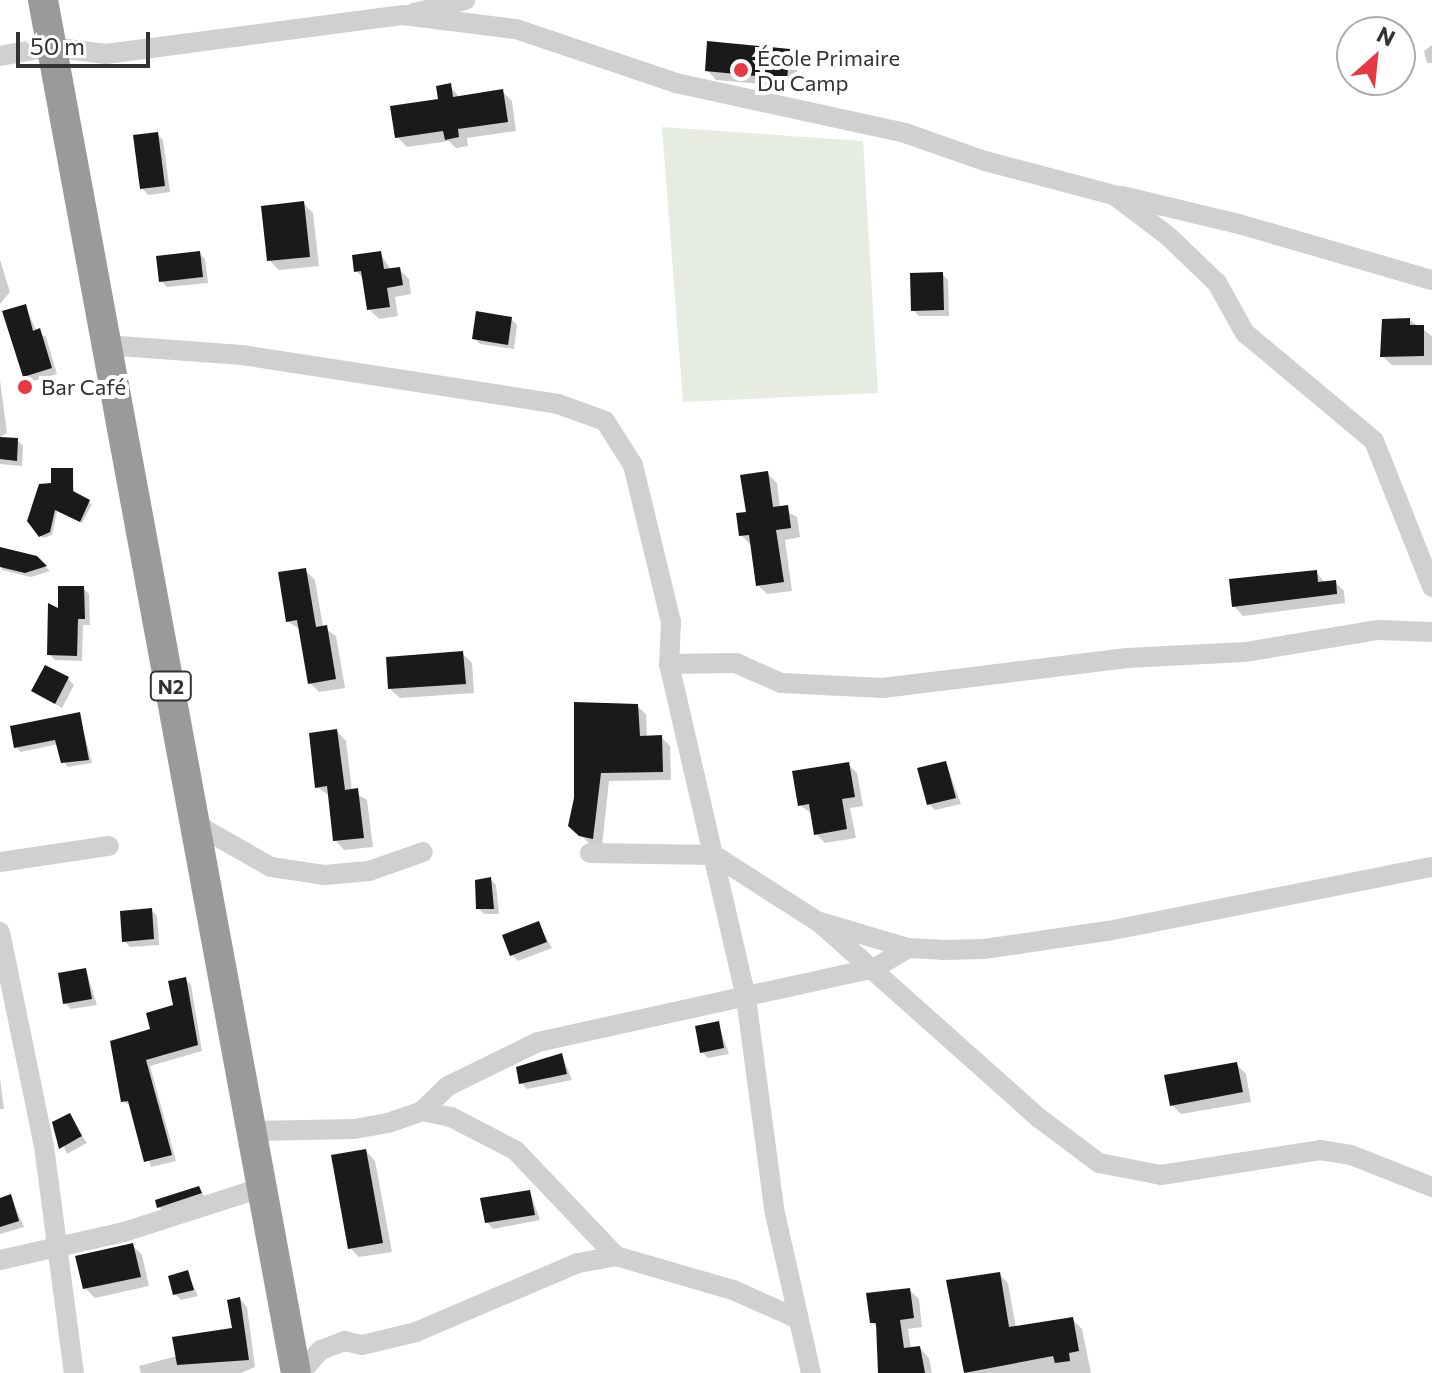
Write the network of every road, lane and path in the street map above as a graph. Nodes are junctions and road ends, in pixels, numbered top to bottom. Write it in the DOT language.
graph roads {
  1 [pos="43,0"];
  2 [pos="465,0"];
  3 [pos="403,15"];
  4 [pos="51,47"];
  5 [pos="0,56"];
  6 [pos="1114,195"];
  7 [pos="1432,280"];
  8 [pos="106,345"];
  9 [pos="1432,587"];
  10 [pos="1432,632"];
  11 [pos="669,664"];
  12 [pos="197,825"];
  13 [pos="109,846"];
  14 [pos="423,852"];
  15 [pos="590,853"];
  16 [pos="714,855"];
  17 [pos="0,862"];
  18 [pos="1432,867"];
  19 [pos="817,921"];
  20 [pos="0,932"];
  21 [pos="908,948"];
  22 [pos="875,968"];
  23 [pos="746,998"];
  24 [pos="422,1111"];
  25 [pos="254,1131"];
  26 [pos="264,1187"];
  27 [pos="1432,1187"];
  28 [pos="57,1245"];
  29 [pos="616,1256"];
  30 [pos="0,1260"];
  31 [pos="798,1319"];
  32 [pos="74,1373"];
  33 [pos="298,1373"];
  34 [pos="811,1373"];
  1 -- 4 [label="highway, N2"];
  2 -- 3 [label="street"];
  3 -- 4 [label="street"];
  3 -- 6 [label="street"];
  4 -- 5 [label="street"];
  4 -- 8 [label="highway, N2"];
  6 -- 7 [label="street"];
  6 -- 9 [label="street"];
  8 -- 11 [label="street"];
  8 -- 12 [label="highway, N2"];
  10 -- 11 [label="street"];
  11 -- 16 [label="street"];
  12 -- 14 [label="street"];
  12 -- 25 [label="highway, N2"];
  13 -- 17 [label="street"];
  15 -- 16 [label="street"];
  16 -- 19 [label="street"];
  16 -- 23 [label="street"];
  18 -- 21 [label="street"];
  19 -- 21 [label="street"];
  19 -- 22 [label="street"];
  20 -- 28 [label="street"];
  21 -- 22 [label="street"];
  22 -- 23 [label="street"];
  22 -- 27 [label="street"];
  23 -- 24 [label="street"];
  23 -- 31 [label="street"];
  24 -- 25 [label="street"];
  24 -- 29 [label="street"];
  25 -- 26 [label="highway, N2"];
  26 -- 28 [label="street"];
  26 -- 33 [label="highway, N2"];
  28 -- 30 [label="street"];
  28 -- 32 [label="street"];
  29 -- 31 [label="street"];
  29 -- 33 [label="street"];
  31 -- 34 [label="street"];
}
